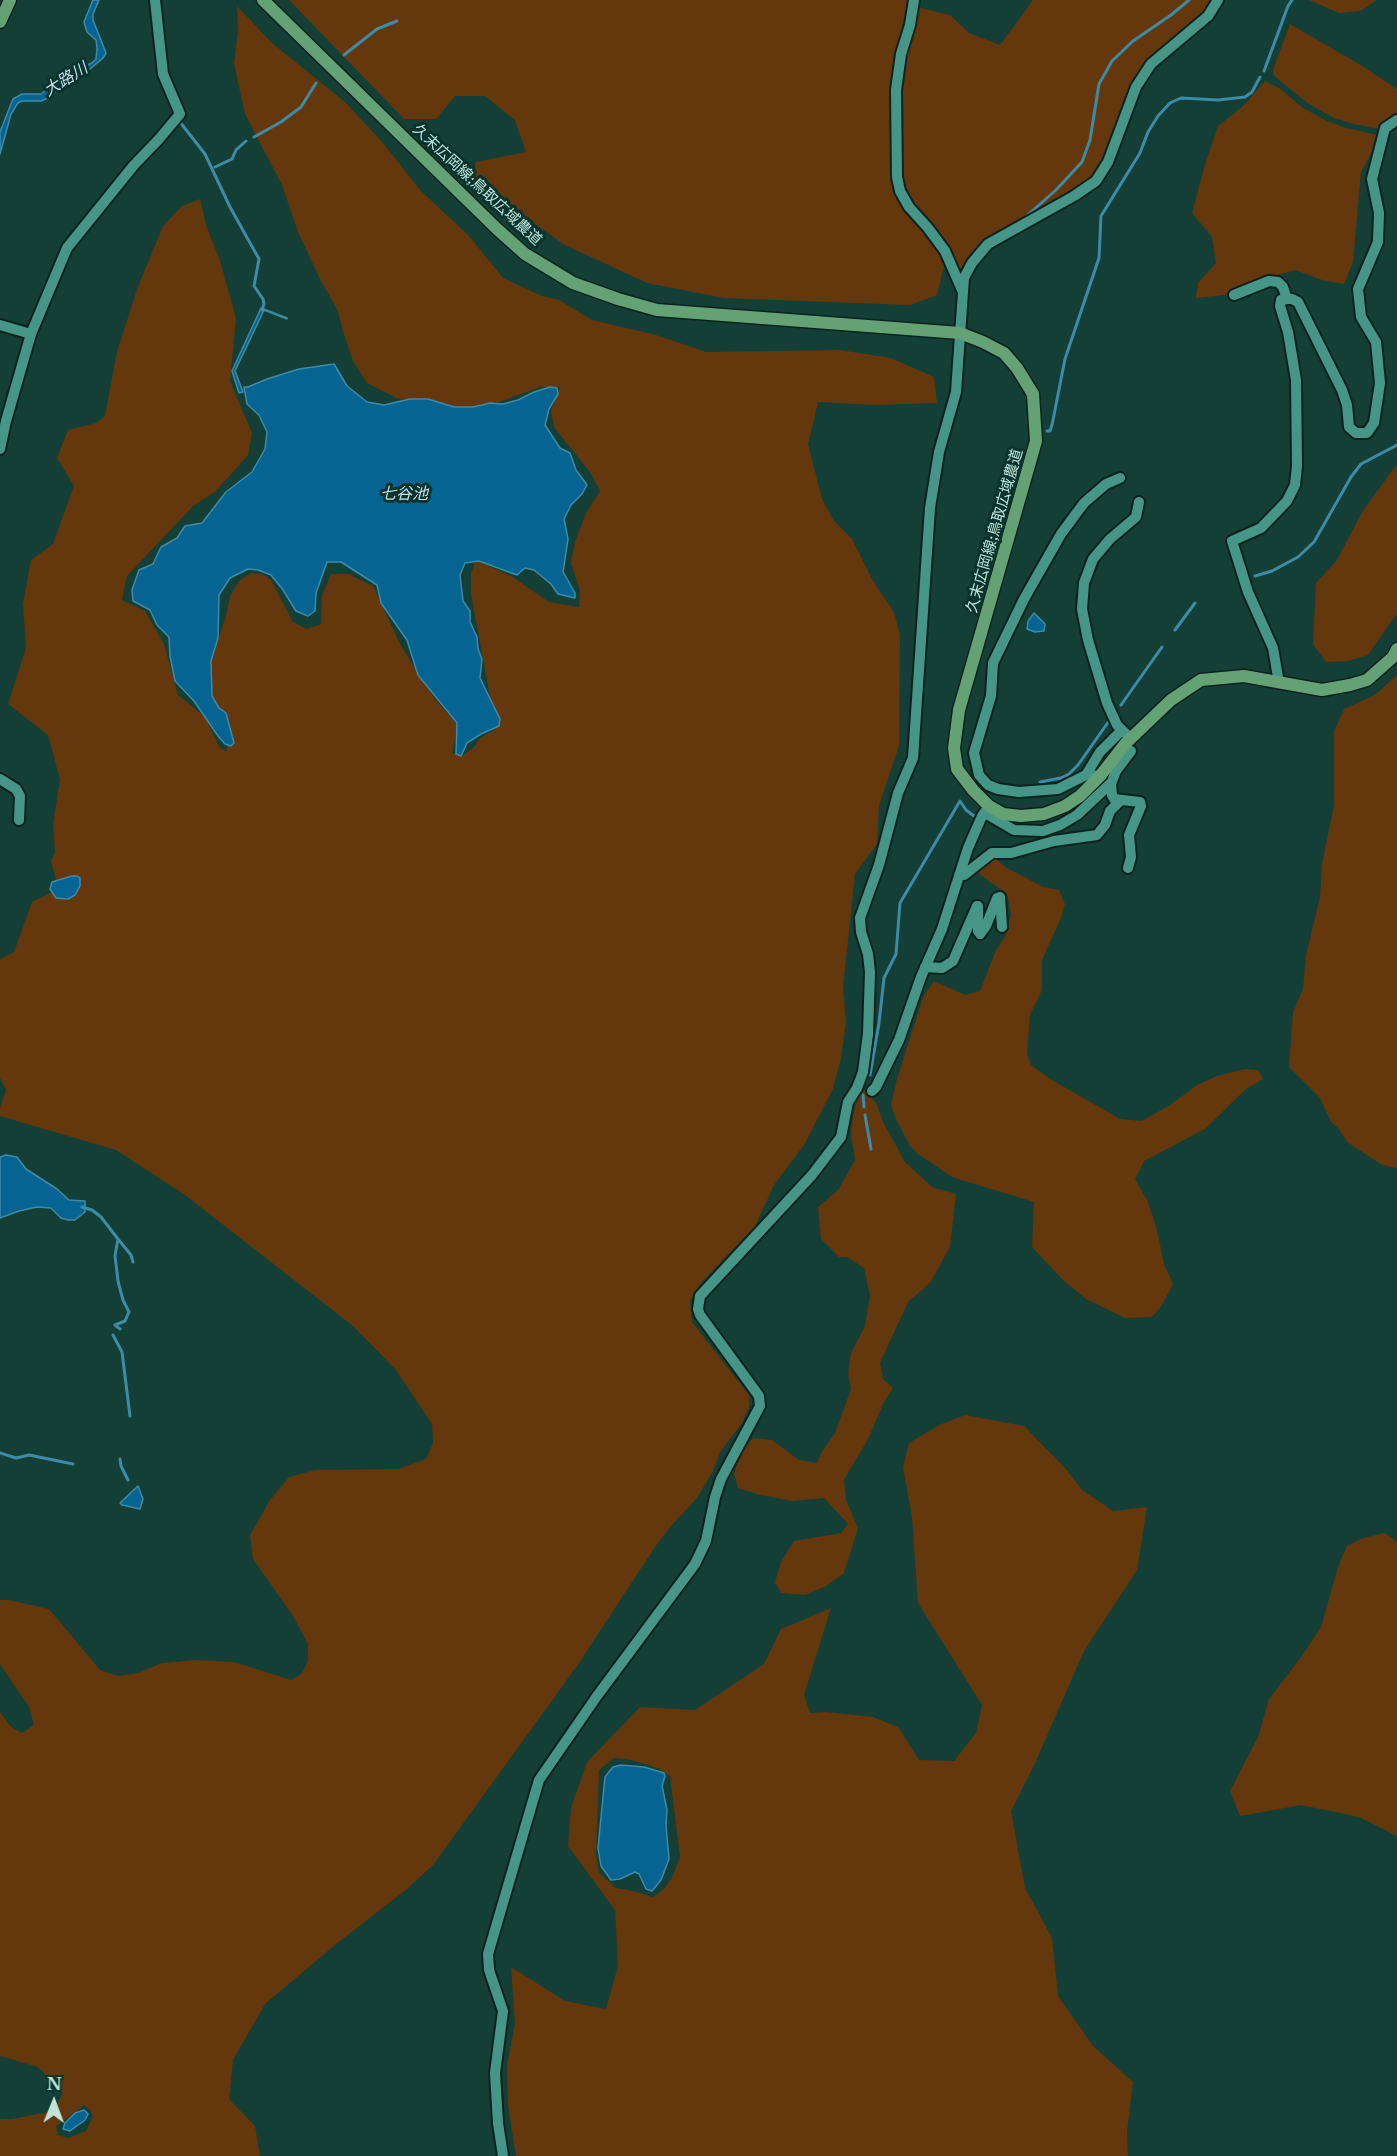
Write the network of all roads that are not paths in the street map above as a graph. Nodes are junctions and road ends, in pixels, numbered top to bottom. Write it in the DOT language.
graph roads {
  1 [pos="10,0"];
  2 [pos="156,0"];
  3 [pos="263,0"];
  4 [pos="914,0"];
  5 [pos="1218,0"];
  6 [pos="0,22"];
  7 [pos="1397,120"];
  8 [pos="963,293"];
  9 [pos="1234,295"];
  10 [pos="1287,299"];
  11 [pos="0,325"];
  12 [pos="960,333"];
  13 [pos="31,334"];
  14 [pos="0,448"];
  15 [pos="1120,478"];
  16 [pos="1139,502"];
  17 [pos="1397,649"];
  18 [pos="1279,683"];
  19 [pos="1128,740"];
  20 [pos="1086,775"];
  21 [pos="1100,776"];
  22 [pos="0,779"];
  23 [pos="1111,783"];
  24 [pos="1120,801"];
  25 [pos="987,809"];
  26 [pos="19,820"];
  27 [pos="1128,868"];
  28 [pos="958,876"];
  29 [pos="1002,927"];
  30 [pos="925,967"];
  31 [pos="872,1091"];
  32 [pos="503,2156"];
  1 -- 6 [label="street"];
  2 -- 13 [label="street"];
  3 -- 12 [label="street, 久末広岡線;鳥取広域農道"];
  4 -- 8 [label="street"];
  5 -- 8 [label="street"];
  7 -- 10 [label="street"];
  8 -- 12 [label="street"];
  9 -- 10 [label="street"];
  10 -- 18 [label="street"];
  11 -- 13 [label="street"];
  12 -- 25 [label="street, 久末広岡線;鳥取広域農道"];
  12 -- 32 [label="street"];
  13 -- 14 [label="street"];
  15 -- 20 [label="street"];
  16 -- 19 [label="street"];
  17 -- 18 [label="street, 久末広岡線;鳥取広域農道"];
  18 -- 19 [label="street, 久末広岡線;鳥取広域農道"];
  19 -- 20 [label="street"];
  19 -- 21 [label="street, 久末広岡線;鳥取広域農道"];
  19 -- 23 [label="street"];
  20 -- 21 [label="street"];
  21 -- 25 [label="street, 久末広岡線;鳥取広域農道"];
  22 -- 26 [label="street"];
  23 -- 24 [label="street"];
  23 -- 25 [label="street"];
  24 -- 27 [label="street"];
  24 -- 28 [label="street"];
  25 -- 28 [label="street"];
  28 -- 30 [label="street"];
  29 -- 30 [label="street"];
  30 -- 31 [label="street"];
}
